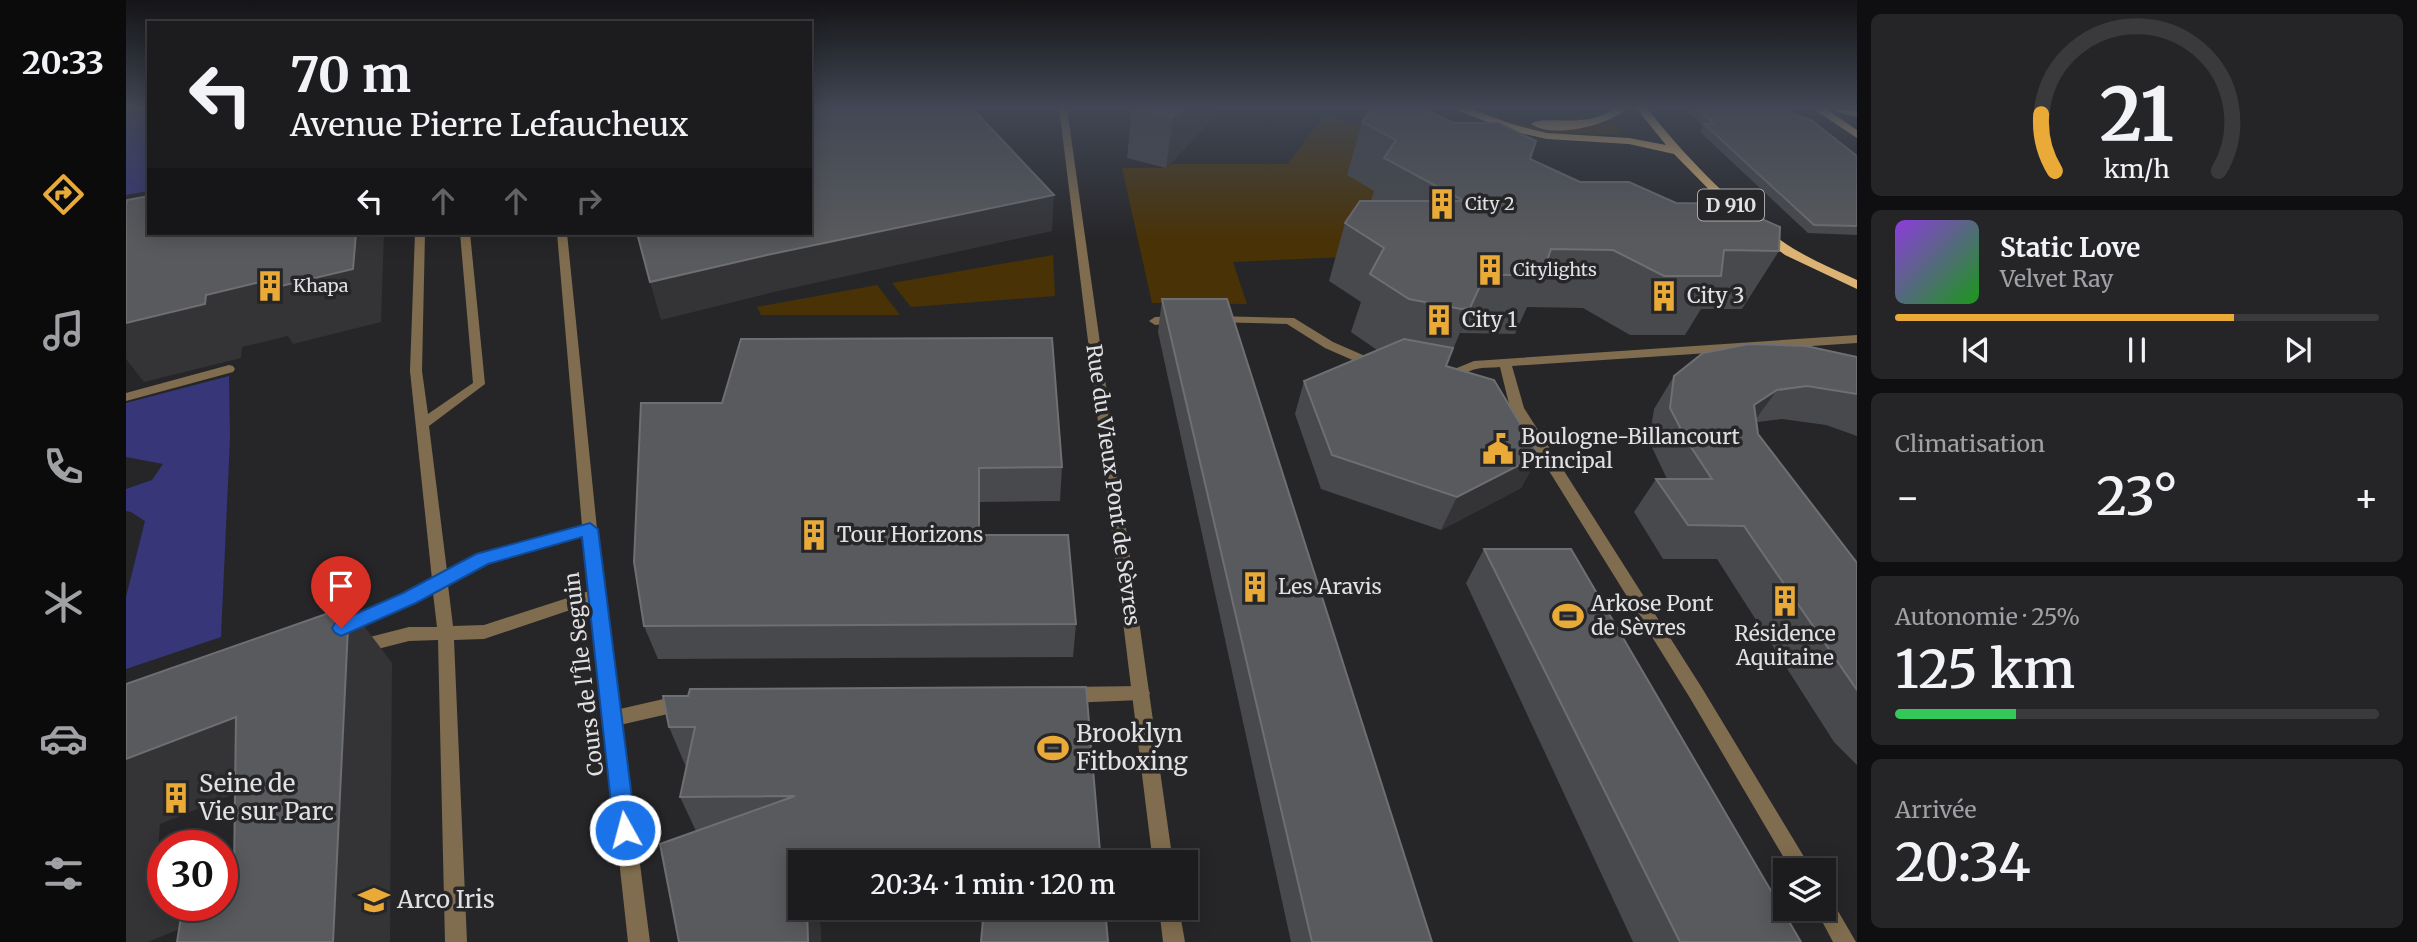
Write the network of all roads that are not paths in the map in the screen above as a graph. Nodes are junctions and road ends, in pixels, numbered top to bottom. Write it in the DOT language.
graph roads {
  1 [pos="1069,152"];
  2 [pos="1679,152"];
  3 [pos="420,235"];
  4 [pos="465,235"];
  5 [pos="562,235"];
  6 [pos="1857,285"];
  7 [pos="1155,321"];
  8 [pos="1857,339"];
  9 [pos="1505,363"];
  10 [pos="1396,368"];
  11 [pos="229,369"];
  12 [pos="1427,373"];
  13 [pos="126,397"];
  14 [pos="422,424"];
  15 [pos="590,529"];
  16 [pos="440,581"];
  17 [pos="597,595"];
  18 [pos="446,634"];
  19 [pos="327,635"];
  20 [pos="337,653"];
  21 [pos="1140,693"];
  22 [pos="1044,695"];
  23 [pos="699,703"];
  24 [pos="611,719"];
  25 [pos="1161,850"];
  26 [pos="1795,858"];
  27 [pos="1171,920"];
  28 [pos="1833,921"];
  29 [pos="456,942"];
  30 [pos="639,942"];
  31 [pos="1174,942"];
  32 [pos="1845,942"];
  1 -- 21 [label="street, Rue du Vieux Pont de Sèvres"];
  2 -- 6 [label="main road, D 910"];
  3 -- 14 [label="street"];
  4 -- 14 [label="street"];
  5 -- 15 [label="street, Cours de l'Île Seguin"];
  7 -- 10 [label="street"];
  8 -- 9 [label="street"];
  9 -- 12 [label="street"];
  9 -- 26 [label="street"];
  11 -- 13 [label="street"];
  14 -- 16 [label="street"];
  15 -- 16 [label="street"];
  15 -- 17 [label="street, Cours de l'Île Seguin"];
  16 -- 18 [label="street"];
  16 -- 19 [label="street"];
  17 -- 18 [label="street"];
  17 -- 24 [label="street, Cours de l'Île Seguin"];
  18 -- 20 [label="street"];
  18 -- 29 [label="street"];
  21 -- 22 [label="street"];
  21 -- 25 [label="street, Rue du Vieux Pont de Sèvres"];
  23 -- 24 [label="street"];
  24 -- 30 [label="street, Cours de l'Île Seguin"];
  27 -- 31 [label="street"];
  28 -- 32 [label="street"];
}
